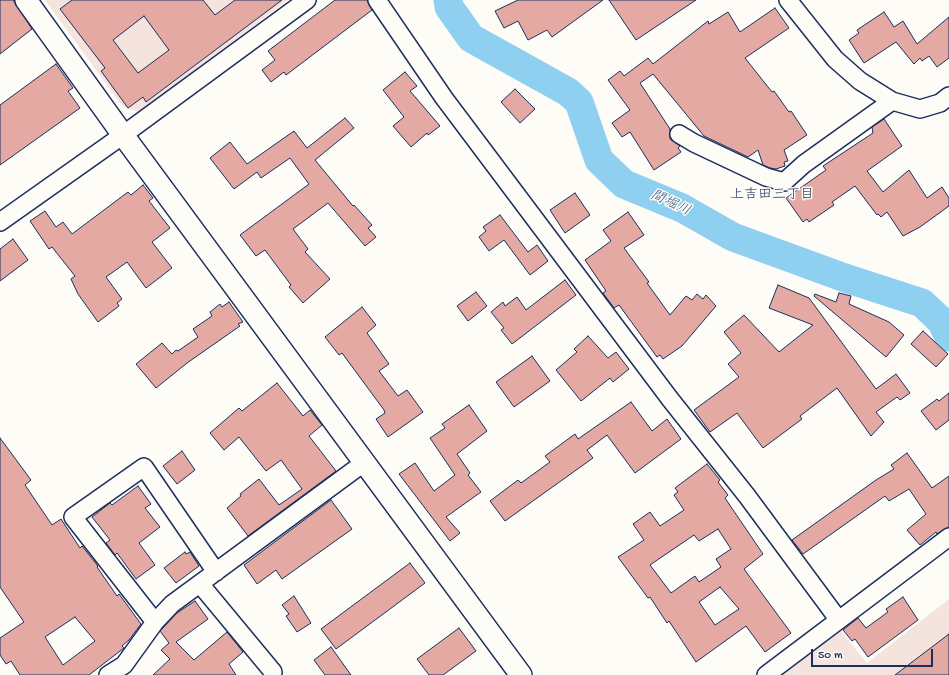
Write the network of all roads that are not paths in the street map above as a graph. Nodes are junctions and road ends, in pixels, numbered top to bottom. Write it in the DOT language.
graph roads {
  1 [pos="26,0"];
  2 [pos="307,0"];
  3 [pos="377,0"];
  4 [pos="788,0"];
  5 [pos="949,96"];
  6 [pos="892,101"];
  7 [pos="679,134"];
  8 [pos="123,135"];
  9 [pos="0,222"];
  10 [pos="365,462"];
  11 [pos="949,537"];
  12 [pos="216,572"];
  13 [pos="200,584"];
  14 [pos="838,620"];
  15 [pos="155,622"];
  16 [pos="273,672"];
  17 [pos="108,675"];
  18 [pos="522,675"];
  19 [pos="766,675"];
  1 -- 8 [label="street"];
  2 -- 8 [label="street"];
  3 -- 14 [label="street"];
  4 -- 6 [label="street"];
  5 -- 6 [label="street"];
  6 -- 7 [label="street"];
  8 -- 9 [label="street"];
  8 -- 10 [label="street"];
  10 -- 12 [label="street"];
  10 -- 18 [label="street"];
  11 -- 14 [label="street"];
  12 -- 13 [label="street"];
  12 -- 15 [label="street"];
  13 -- 15 [label="street"];
  13 -- 16 [label="street"];
  14 -- 19 [label="street"];
  15 -- 17 [label="street"];
}
